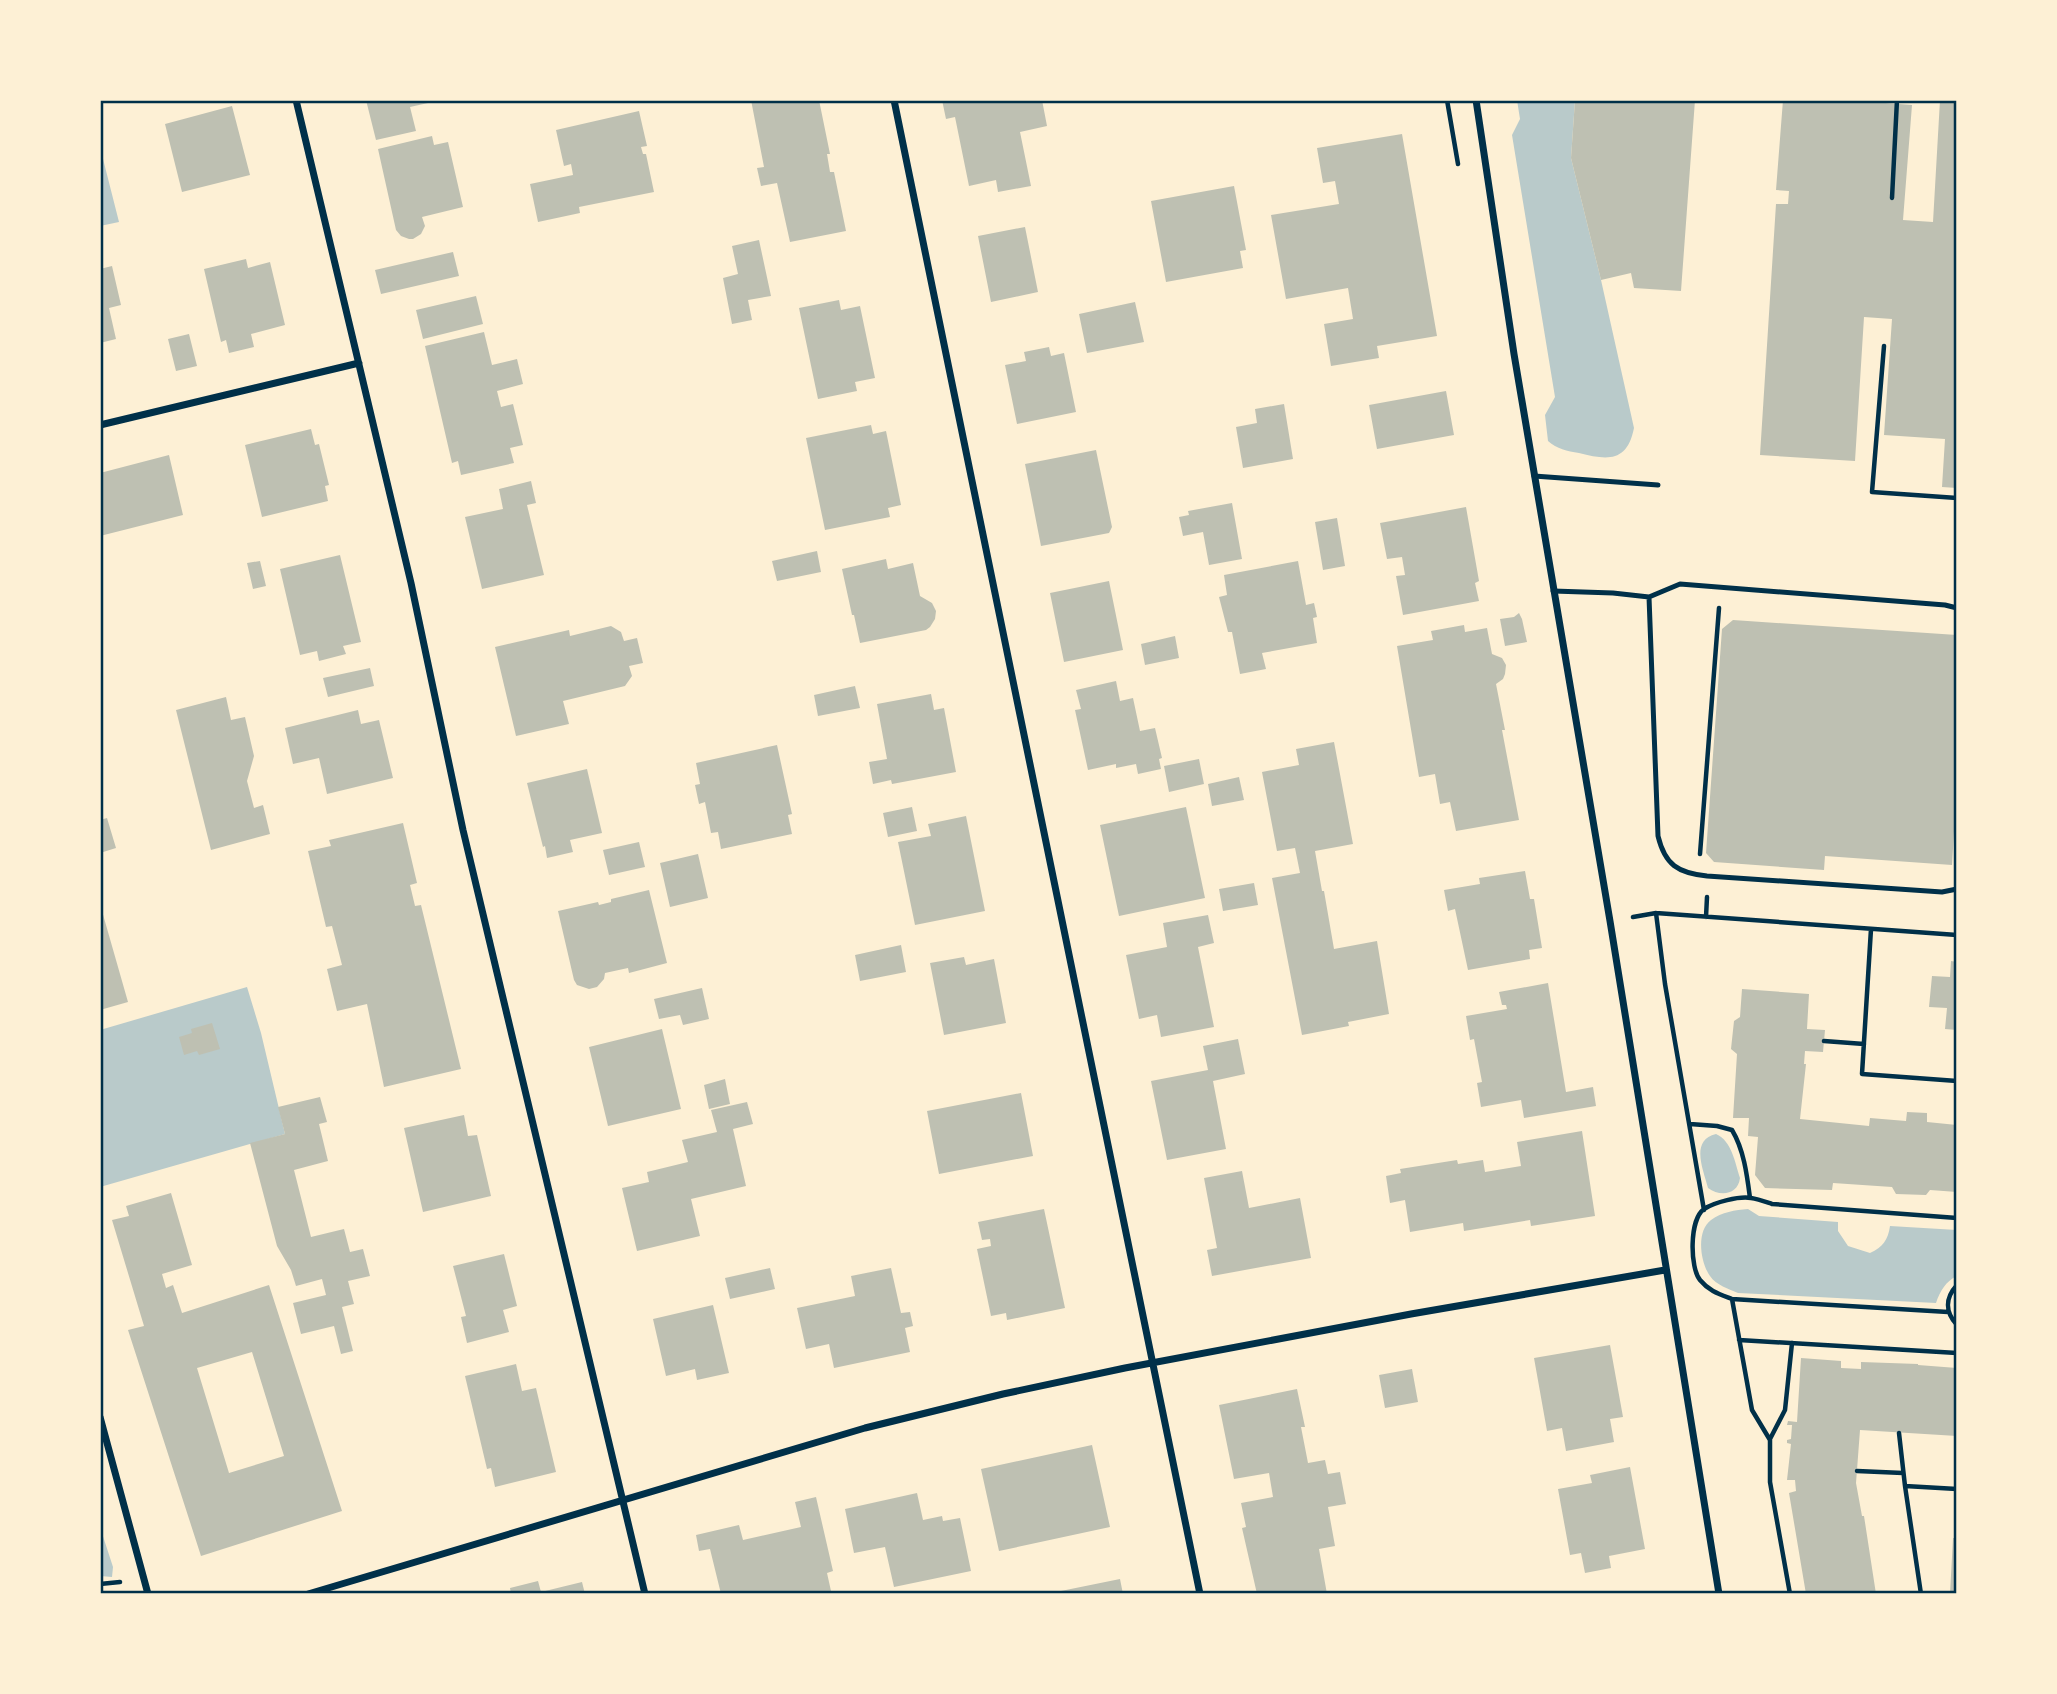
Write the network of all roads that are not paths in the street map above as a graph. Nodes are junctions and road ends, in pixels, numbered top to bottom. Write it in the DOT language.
graph roads {
  1 [pos="296,100"];
  2 [pos="894,100"];
  3 [pos="1476,100"];
  4 [pos="359,363"];
  5 [pos="100,425"];
  6 [pos="1534,476"];
  7 [pos="1658,485"];
  8 [pos="1553,591"];
  9 [pos="1649,597"];
  10 [pos="1957,608"];
  11 [pos="1957,889"];
  12 [pos="1665,1270"];
  13 [pos="1153,1363"];
  14 [pos="100,1417"];
  15 [pos="623,1500"];
  16 [pos="148,1594"];
  17 [pos="308,1594"];
  18 [pos="645,1594"];
  19 [pos="1200,1594"];
  20 [pos="1719,1594"];
  1 -- 4 [label="street"];
  2 -- 13 [label="street"];
  3 -- 6 [label="street"];
  4 -- 5 [label="street"];
  4 -- 15 [label="street"];
  6 -- 7 [label="lane"];
  6 -- 8 [label="street"];
  8 -- 9 [label="lane"];
  8 -- 12 [label="street"];
  9 -- 10 [label="lane"];
  9 -- 11 [label="lane"];
  12 -- 13 [label="street"];
  12 -- 20 [label="street"];
  13 -- 15 [label="street"];
  13 -- 19 [label="street"];
  14 -- 16 [label="street"];
  15 -- 17 [label="street"];
  15 -- 18 [label="street"];
}
